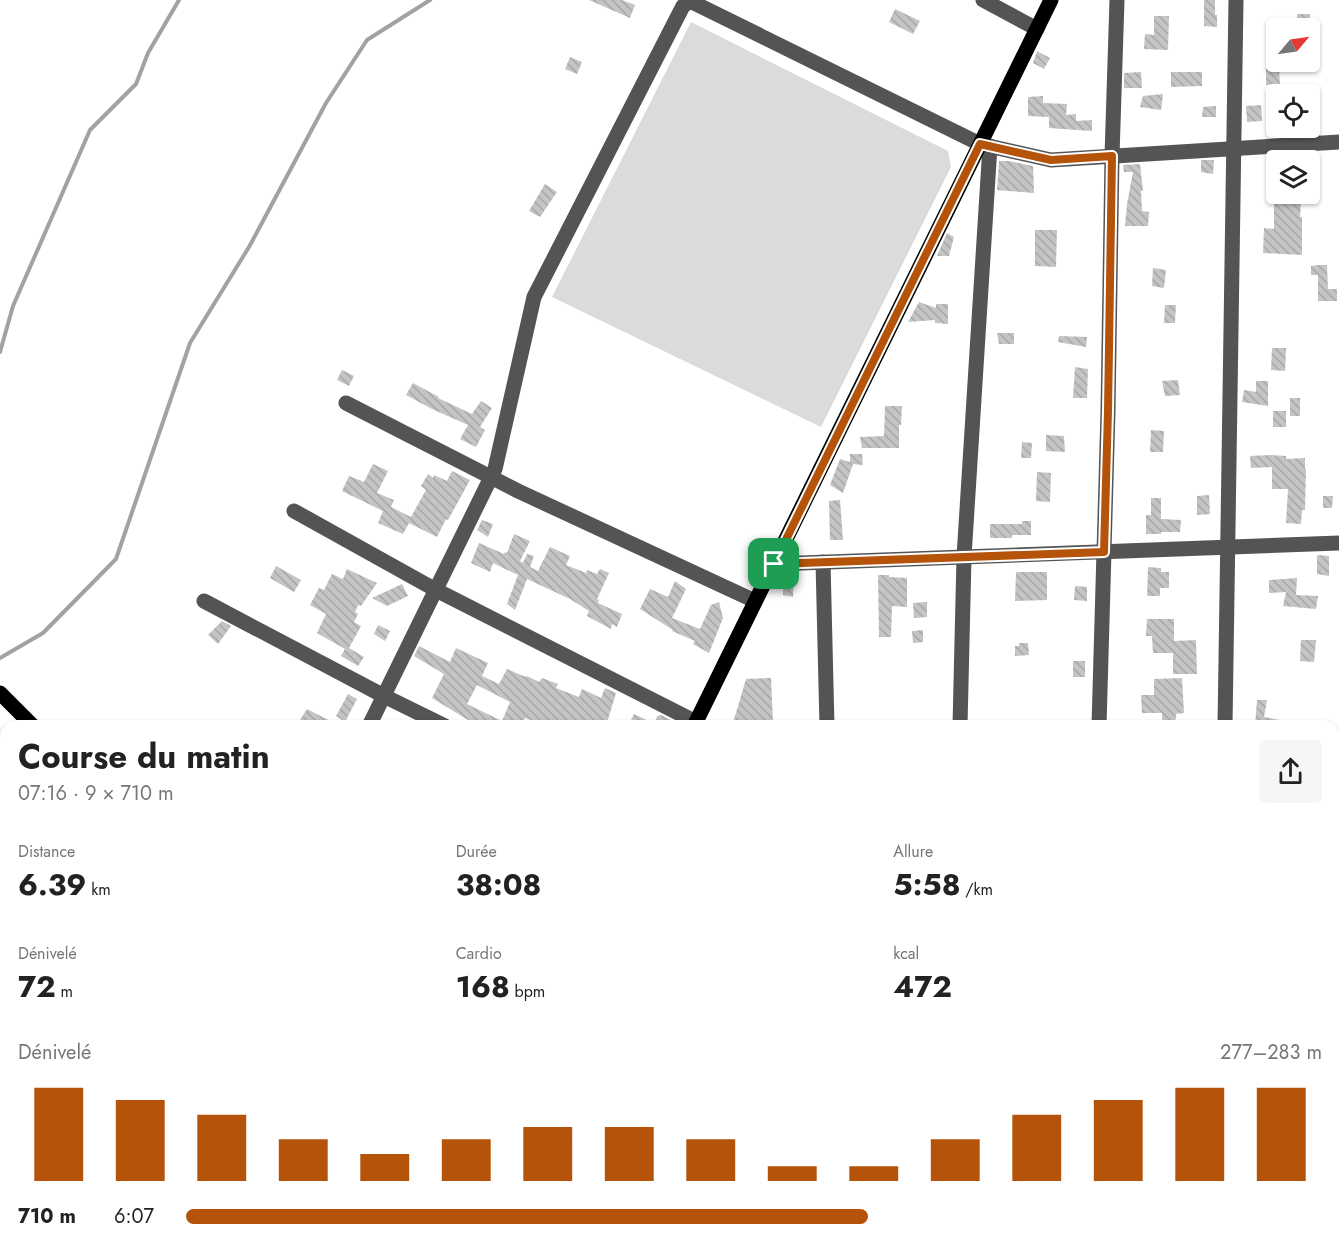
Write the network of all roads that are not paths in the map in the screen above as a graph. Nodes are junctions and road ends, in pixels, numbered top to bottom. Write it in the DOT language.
graph roads {
  1 [pos="690,0"];
  2 [pos="983,0"];
  3 [pos="1051,0"];
  4 [pos="1117,0"];
  5 [pos="1236,0"];
  6 [pos="1037,29"];
  7 [pos="1339,142"];
  8 [pos="985,145"];
  9 [pos="1233,148"];
  10 [pos="1112,156"];
  11 [pos="346,403"];
  12 [pos="492,477"];
  13 [pos="294,511"];
  14 [pos="1339,543"];
  15 [pos="1228,547"];
  16 [pos="1104,552"];
  17 [pos="964,557"];
  18 [pos="823,562"];
  19 [pos="774,564"];
  20 [pos="436,590"];
  21 [pos="204,601"];
  22 [pos="755,601"];
  23 [pos="0,693"];
  24 [pos="384,696"];
  25 [pos="27,720"];
  26 [pos="372,720"];
  27 [pos="433,720"];
  28 [pos="685,720"];
  29 [pos="697,720"];
  30 [pos="827,720"];
  31 [pos="960,720"];
  32 [pos="1098,720"];
  33 [pos="1225,720"];
  1 -- 8 [label="street"];
  1 -- 12 [label="street"];
  2 -- 6 [label="street"];
  3 -- 6 [label="main road"];
  4 -- 10 [label="street"];
  5 -- 9 [label="street"];
  6 -- 8 [label="main road"];
  7 -- 9 [label="street"];
  8 -- 10 [label="street"];
  8 -- 17 [label="street"];
  8 -- 19 [label="main road"];
  9 -- 10 [label="street"];
  9 -- 15 [label="street"];
  10 -- 16 [label="street"];
  11 -- 12 [label="street"];
  12 -- 20 [label="street"];
  12 -- 22 [label="street"];
  13 -- 20 [label="street"];
  14 -- 15 [label="street"];
  15 -- 16 [label="street"];
  15 -- 33 [label="street"];
  16 -- 17 [label="street"];
  16 -- 32 [label="street"];
  17 -- 18 [label="street"];
  17 -- 31 [label="street"];
  18 -- 19 [label="street"];
  18 -- 30 [label="street"];
  19 -- 22 [label="main road"];
  20 -- 24 [label="street"];
  20 -- 28 [label="street"];
  21 -- 24 [label="street"];
  22 -- 29 [label="main road"];
  23 -- 25 [label="main road"];
  24 -- 26 [label="street"];
  24 -- 27 [label="street"];
}
